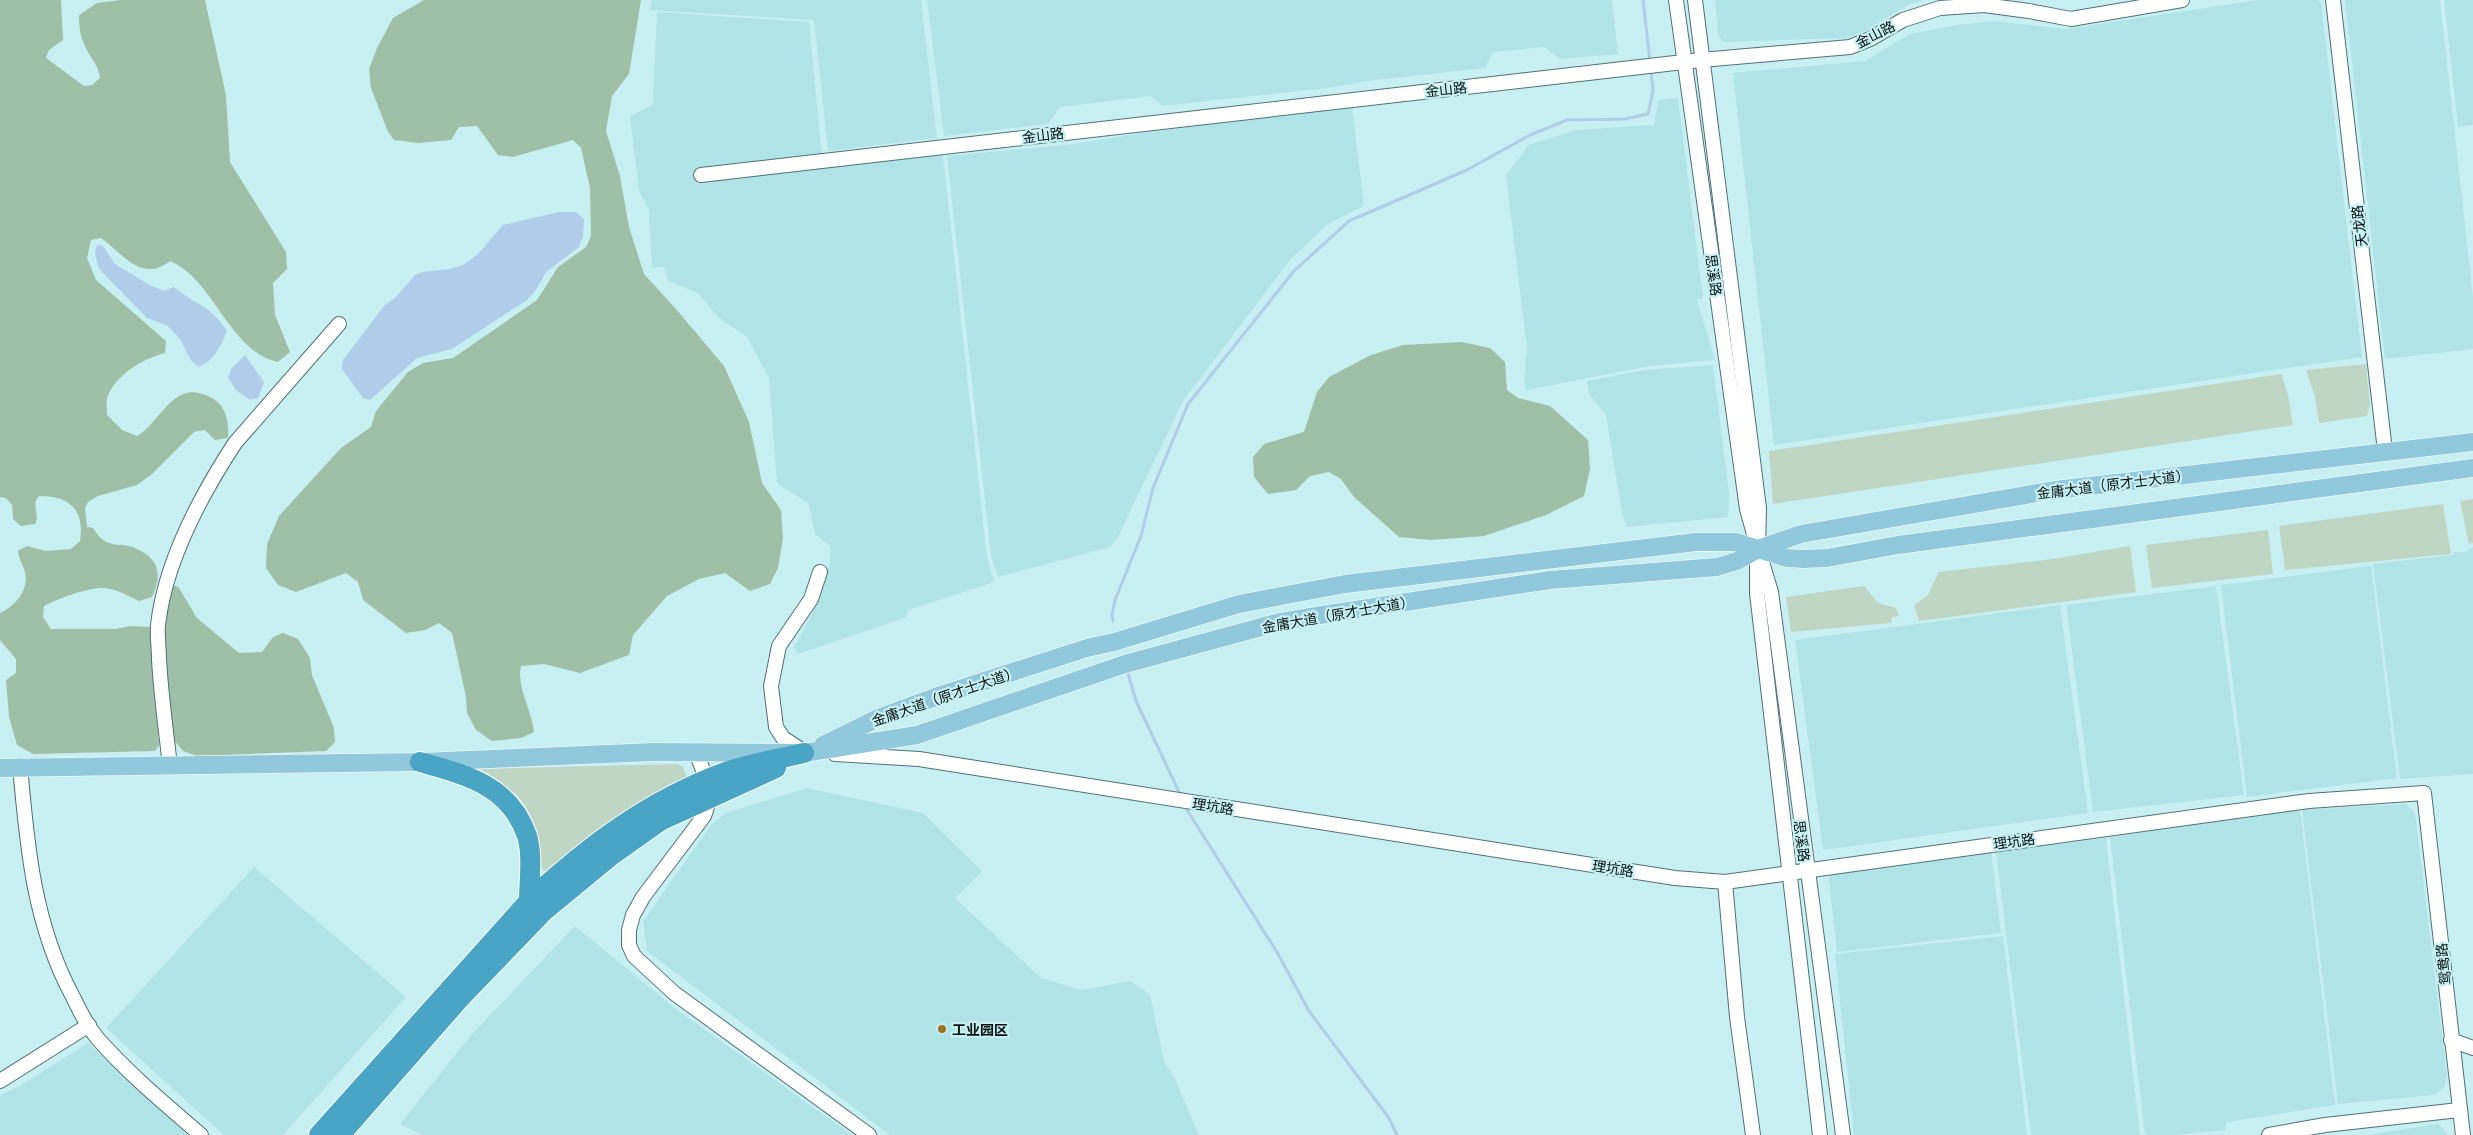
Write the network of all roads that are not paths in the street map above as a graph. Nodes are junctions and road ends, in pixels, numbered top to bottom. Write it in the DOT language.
graph roads {
  1 [pos="1676,0"];
  2 [pos="1695,0"];
  3 [pos="2182,0"];
  4 [pos="2334,0"];
  5 [pos="1701,60"];
  6 [pos="1684,63"];
  7 [pos="701,175"];
  8 [pos="340,324"];
  9 [pos="2473,442"];
  10 [pos="2385,451"];
  11 [pos="2473,468"];
  12 [pos="1758,549"];
  13 [pos="820,572"];
  14 [pos="1114,642"];
  15 [pos="1121,666"];
  16 [pos="696,752"];
  17 [pos="804,754"];
  18 [pos="420,762"];
  19 [pos="20,766"];
  20 [pos="170,766"];
  21 [pos="0,768"];
  22 [pos="708,790"];
  23 [pos="2424,793"];
  24 [pos="1806,869"];
  25 [pos="1789,873"];
  26 [pos="1725,882"];
  27 [pos="529,901"];
  28 [pos="89,1025"];
  29 [pos="2451,1040"];
  30 [pos="2473,1048"];
  31 [pos="0,1081"];
  32 [pos="2458,1110"];
  33 [pos="201,1135"];
  34 [pos="319,1135"];
  35 [pos="340,1135"];
  36 [pos="869,1135"];
  37 [pos="1753,1135"];
  38 [pos="1820,1135"];
  39 [pos="1843,1135"];
  40 [pos="2269,1135"];
  41 [pos="2463,1135"];
  1 -- 6 [label="street, 思溪路"];
  2 -- 5 [label="street, 思溪路"];
  3 -- 5 [label="street, 金山路"];
  4 -- 10 [label="street, 天龙路"];
  5 -- 6 [label="street, 金山路"];
  5 -- 12 [label="street, 思溪路"];
  6 -- 7 [label="street, 金山路"];
  6 -- 12 [label="street, 思溪路"];
  8 -- 20 [label="street"];
  9 -- 10 [label="main road, 金庸大道（原才士大道）"];
  10 -- 12 [label="main road, 金庸大道（原才士大道）"];
  11 -- 12 [label="main road, 金庸大道（原才士大道）"];
  12 -- 14 [label="main road, 金庸大道（原才士大道）"];
  12 -- 15 [label="main road, 金庸大道（原才士大道）"];
  12 -- 24 [label="street, 思溪路"];
  12 -- 25 [label="street, 思溪路"];
  13 -- 17 [label="street"];
  14 -- 15 [label="main road"];
  14 -- 17 [label="main road, 金庸大道（原才士大道）"];
  15 -- 17 [label="main road, 金庸大道（原才士大道）"];
  16 -- 17 [label="main road"];
  16 -- 18 [label="main road"];
  16 -- 22 [label="street"];
  17 -- 22 [label="highway"];
  17 -- 26 [label="street, 理坑路"];
  18 -- 20 [label="main road"];
  18 -- 27 [label="highway"];
  19 -- 20 [label="main road"];
  19 -- 21 [label="main road"];
  19 -- 28 [label="street"];
  22 -- 27 [label="highway"];
  22 -- 35 [label="highway"];
  22 -- 36 [label="street"];
  23 -- 24 [label="street, 理坑路"];
  23 -- 29 [label="street, 鸳鸯路"];
  24 -- 25 [label="street, 理坑路"];
  24 -- 39 [label="street, 思溪路"];
  25 -- 26 [label="street, 理坑路"];
  25 -- 38 [label="street, 思溪路"];
  26 -- 37 [label="street"];
  27 -- 34 [label="highway"];
  28 -- 31 [label="street"];
  28 -- 33 [label="street"];
  29 -- 30 [label="street"];
  29 -- 32 [label="street, 鸳鸯路"];
  32 -- 40 [label="street"];
  32 -- 41 [label="street, 鸳鸯路"];
}
